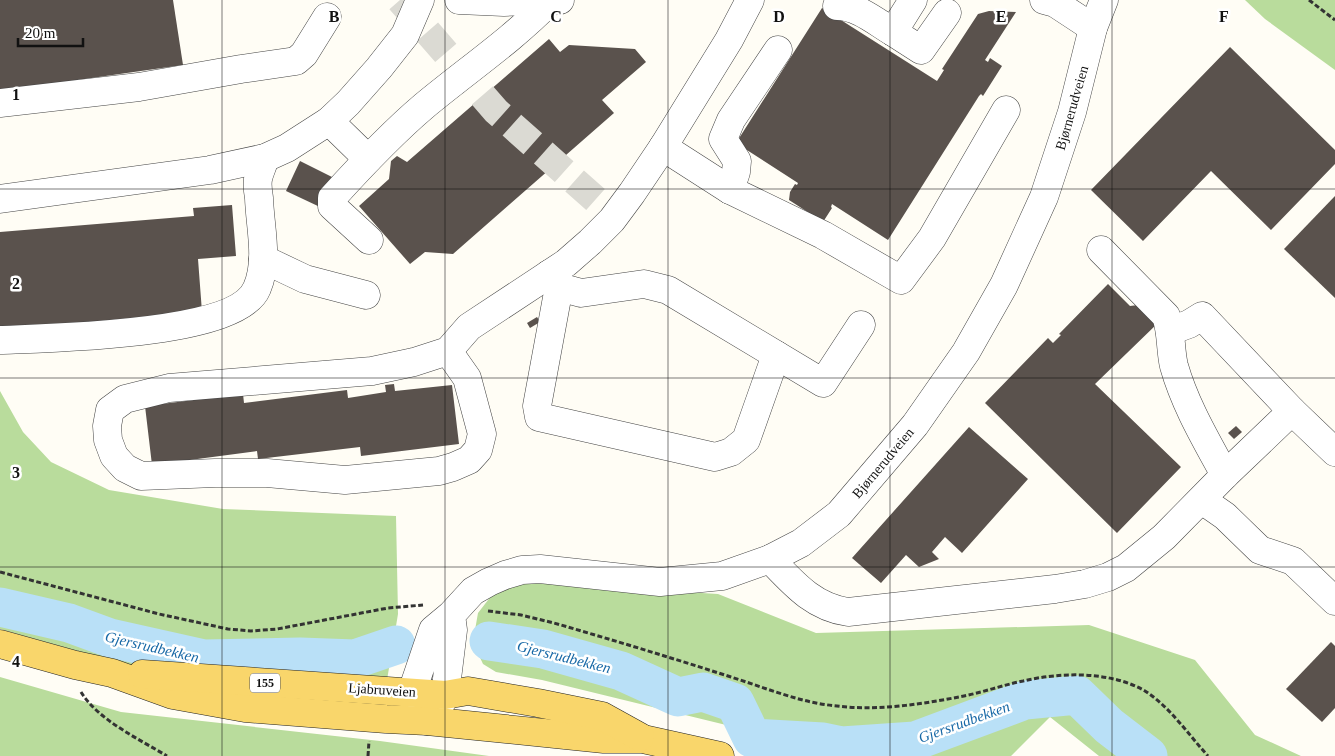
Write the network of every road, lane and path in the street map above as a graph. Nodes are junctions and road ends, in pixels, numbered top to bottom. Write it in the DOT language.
graph roads {
  1 [pos="420,0"];
  2 [pos="459,0"];
  3 [pos="564,0"];
  4 [pos="750,0"];
  5 [pos="912,0"];
  6 [pos="1044,0"];
  7 [pos="1104,0"];
  8 [pos="1309,0"];
  9 [pos="550,1"];
  10 [pos="837,6"];
  11 [pos="947,13"];
  12 [pos="327,17"];
  13 [pos="1335,20"];
  14 [pos="1093,28"];
  15 [pos="893,32"];
  16 [pos="778,50"];
  17 [pos="0,103"];
  18 [pos="1006,110"];
  19 [pos="329,121"];
  20 [pos="663,147"];
  21 [pos="265,158"];
  22 [pos="368,159"];
  23 [pos="730,190"];
  24 [pos="0,199"];
  25 [pos="369,240"];
  26 [pos="1101,250"];
  27 [pos="263,259"];
  28 [pos="554,281"];
  29 [pos="366,295"];
  30 [pos="862,325"];
  31 [pos="1170,331"];
  32 [pos="0,340"];
  33 [pos="448,350"];
  34 [pos="776,355"];
  35 [pos="1292,411"];
  36 [pos="1335,452"];
  37 [pos="1224,476"];
  38 [pos="1202,500"];
  39 [pos="770,559"];
  40 [pos="0,572"];
  41 [pos="1335,601"];
  42 [pos="438,610"];
  43 [pos="486,610"];
  44 [pos="0,644"];
  45 [pos="75,665"];
  46 [pos="112,673"];
  47 [pos="417,693"];
  48 [pos="445,694"];
  49 [pos="427,721"];
  50 [pos="643,739"];
  51 [pos="167,756"];
  52 [pos="720,756"];
  53 [pos="1208,756"];
  1 -- 19 [label="street"];
  2 -- 9 [label="street"];
  3 -- 9 [label="street"];
  4 -- 20 [label="street"];
  5 -- 15 [label="street"];
  6 -- 14 [label="street"];
  7 -- 14 [label="street, Bjørnerudveien"];
  8 -- 13 [label="path"];
  9 -- 22 [label="street"];
  10 -- 15 [label="street"];
  11 -- 15 [label="street"];
  12 -- 17 [label="street"];
  14 -- 39 [label="street, Bjørnerudveien"];
  16 -- 23 [label="street"];
  18 -- 23 [label="street"];
  19 -- 21 [label="street"];
  19 -- 22 [label="street"];
  20 -- 23 [label="street"];
  20 -- 28 [label="street"];
  21 -- 24 [label="street"];
  21 -- 27 [label="street"];
  22 -- 25 [label="street"];
  26 -- 31 [label="street"];
  27 -- 29 [label="street"];
  27 -- 32 [label="street"];
  28 -- 33 [label="street"];
  28 -- 34 [label="street"];
  28 -- 34 [label="street"];
  30 -- 34 [label="street"];
  31 -- 35 [label="street"];
  31 -- 37 [label="street"];
  33 -- 33 [label="street"];
  35 -- 36 [label="street"];
  35 -- 37 [label="street"];
  37 -- 38 [label="street"];
  38 -- 39 [label="street"];
  38 -- 41 [label="street"];
  39 -- 42 [label="street, Bjørnerudveien"];
  40 -- 42 [label="path"];
  42 -- 47 [label="street, Bjørnerudveien"];
  42 -- 48 [label="street"];
  43 -- 53 [label="path"];
  44 -- 45 [label="main road, Ljabruveien / 155"];
  45 -- 46 [label="main road, Ljabruveien / 155"];
  45 -- 51 [label="path"];
  46 -- 47 [label="main road, Ljabruveien / 155"];
  46 -- 49 [label="main road, Ljabruveien / 155"];
  47 -- 48 [label="main road, Ljabruveien / 155"];
  47 -- 49 [label="street, Bjørnerudveien"];
  48 -- 49 [label="street"];
  48 -- 50 [label="main road, Ljabruveien / 155"];
  49 -- 50 [label="main road, Ljabruveien / 155"];
  50 -- 52 [label="main road, Ljabruveien / 155"];
}
